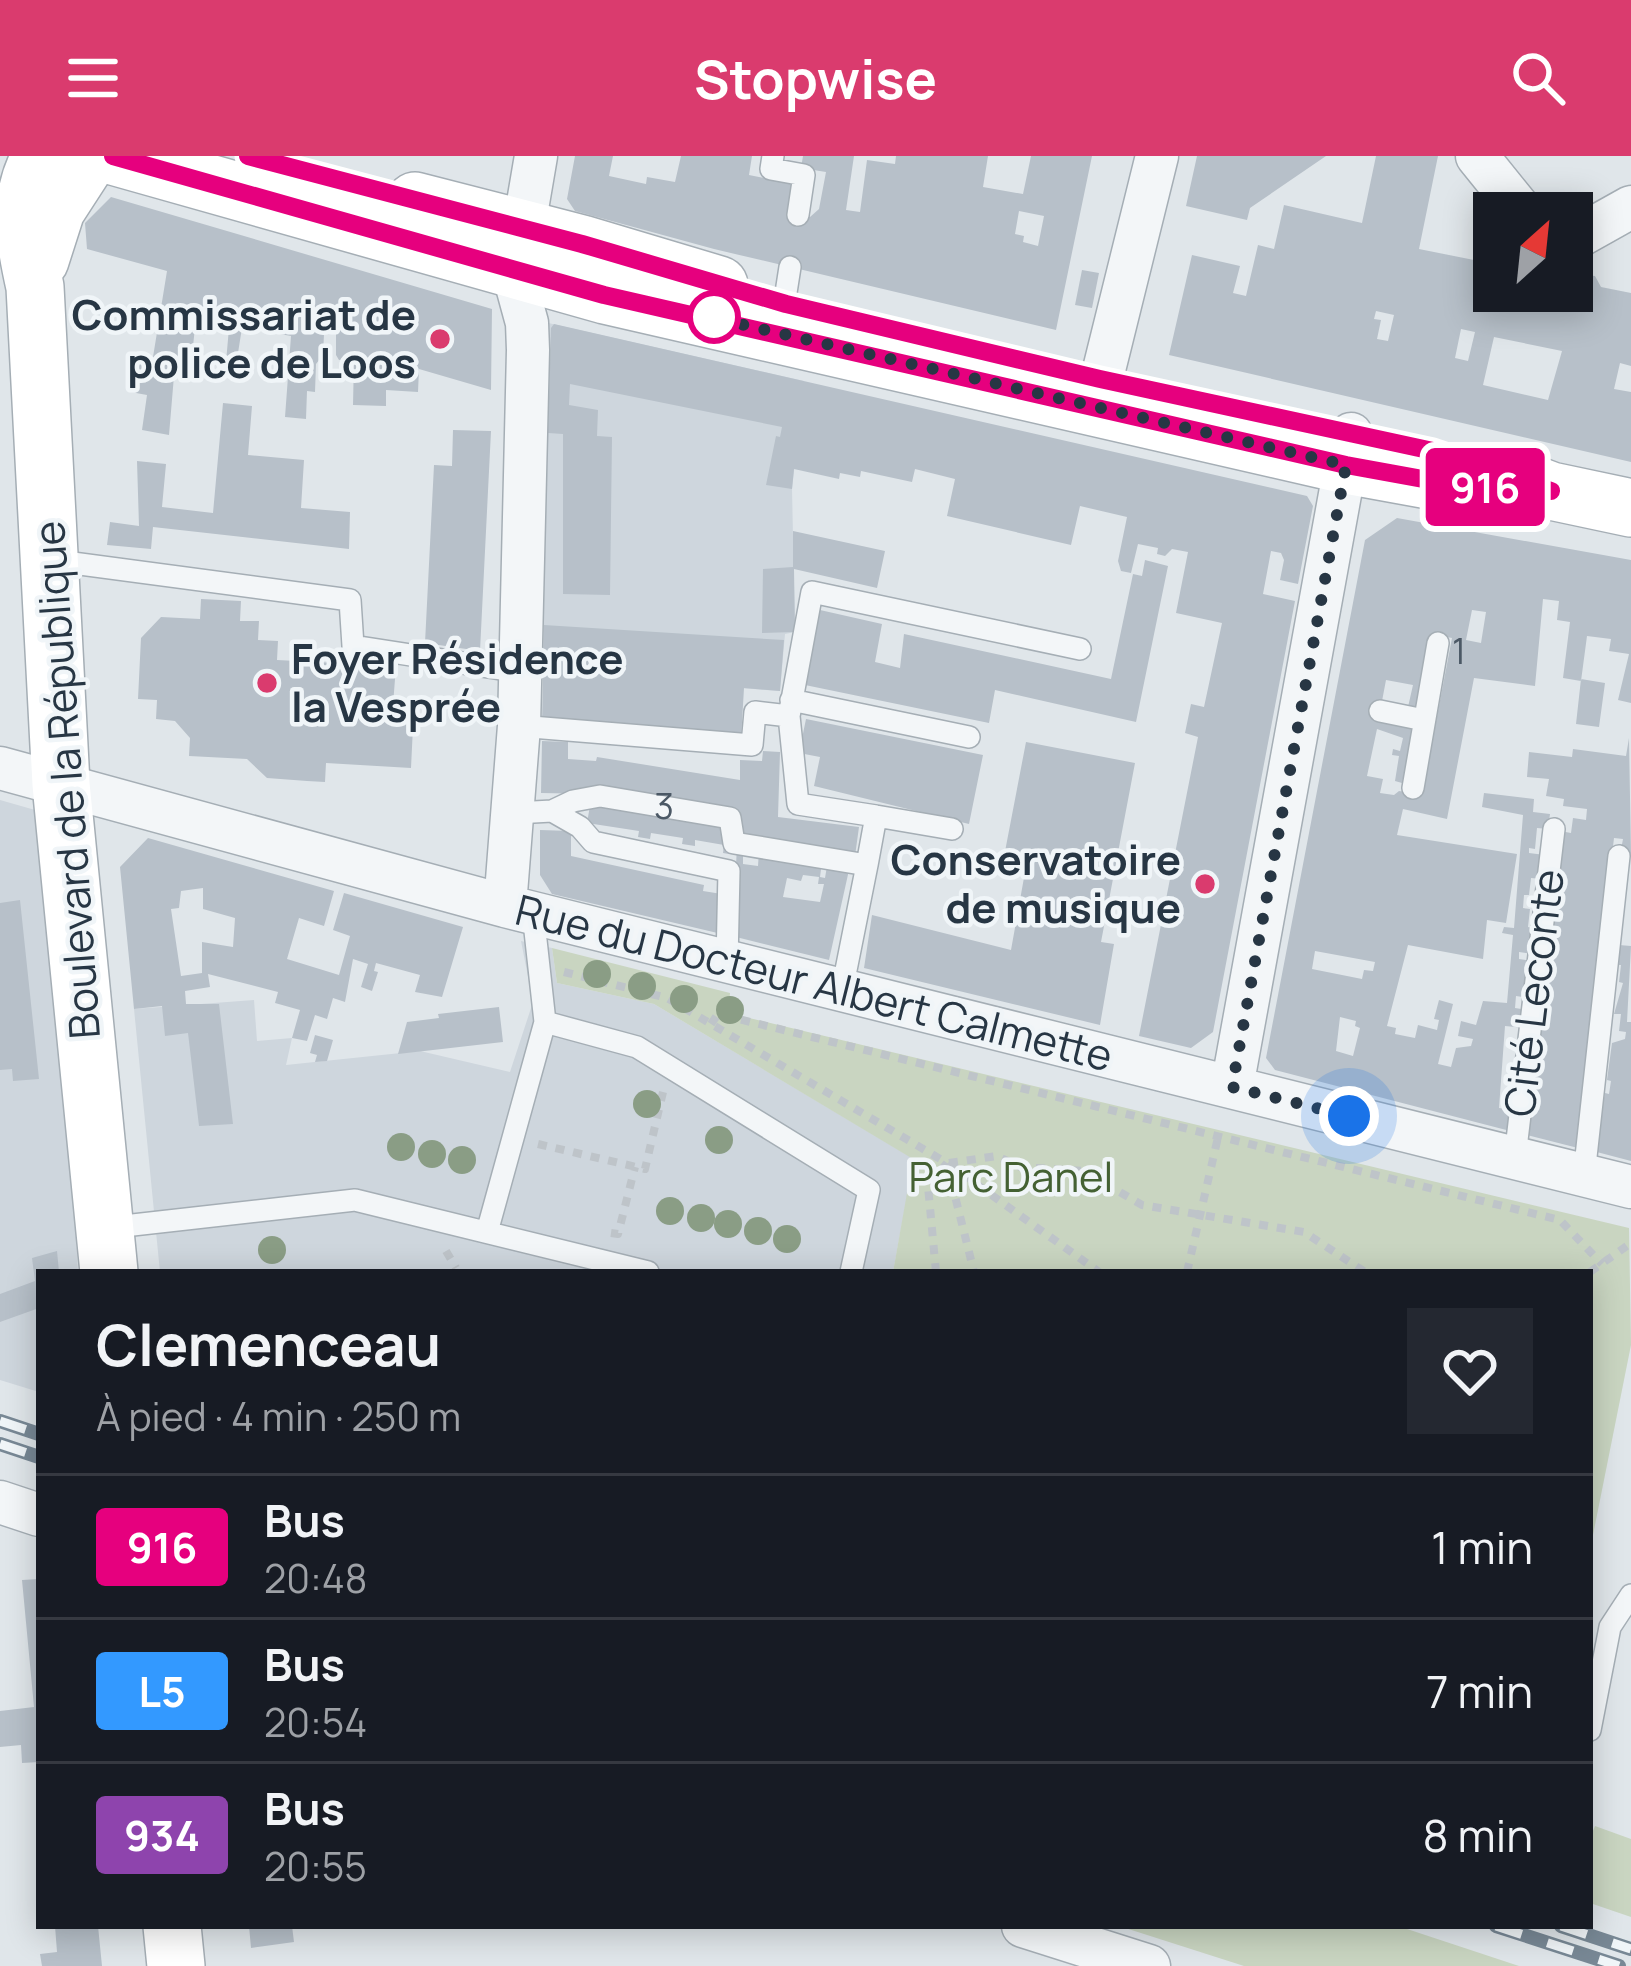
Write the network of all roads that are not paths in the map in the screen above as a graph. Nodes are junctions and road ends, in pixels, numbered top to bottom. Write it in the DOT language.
graph roads {
  1 [pos="40,156"];
  2 [pos="91,156"];
  3 [pos="113,156"];
  4 [pos="249,156"];
  5 [pos="536,156"];
  6 [pos="773,156"];
  7 [pos="1157,156"];
  8 [pos="1477,156"];
  9 [pos="1506,192"];
  10 [pos="1631,207"];
  11 [pos="798,214"];
  12 [pos="1593,228"];
  13 [pos="520,250"];
  14 [pos="35,287"];
  15 [pos="1098,393"];
  16 [pos="1349,450"];
  17 [pos="1631,508"];
  18 [pos="49,560"];
  19 [pos="1438,644"];
  20 [pos="1080,649"];
  21 [pos="520,672"];
  22 [pos="790,708"];
  23 [pos="1380,711"];
  24 [pos="1424,720"];
  25 [pos="519,726"];
  26 [pos="968,737"];
  27 [pos="0,768"];
  28 [pos="61,784"];
  29 [pos="1412,788"];
  30 [pos="534,812"];
  31 [pos="876,816"];
  32 [pos="952,829"];
  33 [pos="1554,830"];
  34 [pos="1619,856"];
  35 [pos="867,865"];
  36 [pos="519,910"];
  37 [pos="727,962"];
  38 [pos="842,990"];
  39 [pos="545,1022"];
  40 [pos="1226,1104"];
  41 [pos="1515,1157"];
  42 [pos="1584,1175"];
  43 [pos="1631,1187"];
  44 [pos="487,1232"];
  45 [pos="107,1250"];
  46 [pos="636,1269"];
  47 [pos="852,1269"];
  48 [pos="0,1502"];
  49 [pos="36,1514"];
  50 [pos="1631,1595"];
  51 [pos="1593,1715"];
  52 [pos="172,1929"];
  53 [pos="1032,1929"];
  54 [pos="176,1966"];
  55 [pos="1149,1966"];
  1 -- 14 [label="main road, Boulevard de la République"];
  2 -- 14 [label="main road, Boulevard de la République"];
  3 -- 13 [label="main road"];
  4 -- 13 [label="main road"];
  5 -- 13 [label="street"];
  6 -- 11 [label="lane"];
  7 -- 15 [label="street"];
  8 -- 9 [label="street"];
  10 -- 12 [label="street"];
  13 -- 15 [label="main road"];
  13 -- 21 [label="street"];
  14 -- 18 [label="main road, Boulevard de la République"];
  15 -- 16 [label="main road"];
  16 -- 17 [label="main road"];
  16 -- 40 [label="street"];
  18 -- 21 [label="lane"];
  18 -- 28 [label="main road, Boulevard de la République"];
  19 -- 24 [label="lane"];
  20 -- 22 [label="lane"];
  21 -- 25 [label="street"];
  22 -- 25 [label="lane"];
  22 -- 26 [label="lane"];
  22 -- 31 [label="lane"];
  23 -- 24 [label="lane"];
  24 -- 29 [label="lane"];
  25 -- 30 [label="street"];
  27 -- 28 [label="street, Rue du Docteur Albert Calmette"];
  28 -- 36 [label="street, Rue du Docteur Albert Calmette"];
  28 -- 45 [label="main road, Boulevard de la République"];
  30 -- 35 [label="lane"];
  30 -- 36 [label="street"];
  30 -- 37 [label="lane"];
  31 -- 32 [label="lane"];
  31 -- 35 [label="lane"];
  33 -- 41 [label="lane, Cité Leconte"];
  34 -- 42 [label="lane, Cité Leconte"];
  35 -- 38 [label="lane"];
  36 -- 37 [label="street, Rue du Docteur Albert Calmette"];
  36 -- 39 [label="lane"];
  37 -- 38 [label="street, Rue du Docteur Albert Calmette"];
  38 -- 40 [label="street, Rue du Docteur Albert Calmette"];
  39 -- 44 [label="lane"];
  39 -- 47 [label="lane"];
  40 -- 41 [label="street, Rue du Docteur Albert Calmette"];
  41 -- 42 [label="street, Rue du Docteur Albert Calmette"];
  42 -- 43 [label="street, Rue du Docteur Albert Calmette"];
  44 -- 45 [label="lane"];
  44 -- 46 [label="lane"];
  48 -- 49 [label="street"];
  50 -- 51 [label="lane"];
  52 -- 54 [label="main road"];
  53 -- 55 [label="street"];
}
